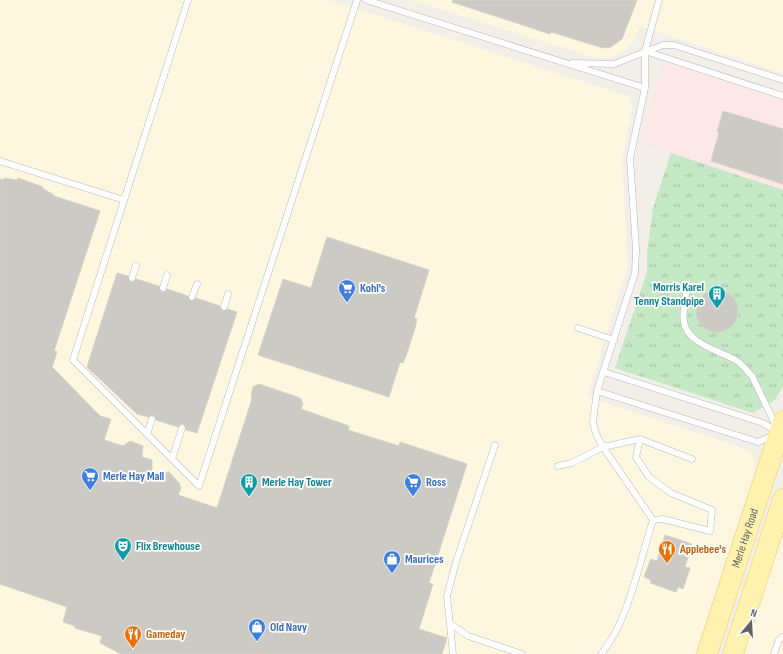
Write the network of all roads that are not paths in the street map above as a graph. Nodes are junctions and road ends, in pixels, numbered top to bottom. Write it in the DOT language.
graph roads {
  1 [pos="188,0"];
  2 [pos="357,0"];
  3 [pos="366,0"];
  4 [pos="659,0"];
  5 [pos="645,51"];
  6 [pos="561,62"];
  7 [pos="783,80"];
  8 [pos="645,88"];
  9 [pos="783,96"];
  10 [pos="0,161"];
  11 [pos="124,200"];
  12 [pos="136,265"];
  13 [pos="167,274"];
  14 [pos="132,278"];
  15 [pos="197,284"];
  16 [pos="688,285"];
  17 [pos="163,288"];
  18 [pos="228,294"];
  19 [pos="192,297"];
  20 [pos="224,307"];
  21 [pos="578,328"];
  22 [pos="614,340"];
  23 [pos="604,372"];
  24 [pos="597,391"];
  25 [pos="152,419"];
  26 [pos="781,427"];
  27 [pos="182,428"];
  28 [pos="147,434"];
  29 [pos="640,439"];
  30 [pos="495,445"];
  31 [pos="603,447"];
  32 [pos="172,459"];
  33 [pos="692,459"];
  34 [pos="558,466"];
  35 [pos="783,499"];
  36 [pos="653,520"];
  37 [pos="450,624"];
  38 [pos="783,637"];
  39 [pos="515,652"];
  40 [pos="453,653"];
  41 [pos="461,654"];
  42 [pos="508,654"];
  43 [pos="522,654"];
  44 [pos="601,654"];
  45 [pos="707,654"];
  46 [pos="733,654"];
  47 [pos="774,654"];
  1 -- 11 [label="lane"];
  2 -- 32 [label="lane"];
  3 -- 6 [label="lane"];
  4 -- 5 [label="lane"];
  5 -- 6 [label="lane"];
  5 -- 7 [label="lane"];
  5 -- 8 [label="lane"];
  5 -- 9 [label="lane"];
  6 -- 8 [label="lane"];
  8 -- 22 [label="lane"];
  10 -- 11 [label="lane"];
  11 -- 28 [label="lane"];
  12 -- 14 [label="lane"];
  13 -- 17 [label="lane"];
  15 -- 19 [label="lane"];
  16 -- 26 [label="lane"];
  18 -- 20 [label="lane"];
  21 -- 22 [label="lane"];
  22 -- 23 [label="lane"];
  23 -- 24 [label="lane"];
  23 -- 26 [label="lane"];
  24 -- 26 [label="lane"];
  24 -- 31 [label="lane"];
  25 -- 28 [label="lane"];
  26 -- 45 [label="main road, Merle Hay Road"];
  27 -- 32 [label="lane"];
  28 -- 32 [label="lane"];
  29 -- 31 [label="lane"];
  29 -- 33 [label="lane"];
  29 -- 36 [label="lane"];
  30 -- 37 [label="lane"];
  31 -- 34 [label="lane"];
  31 -- 36 [label="lane"];
  35 -- 46 [label="main road, Merle Hay Road"];
  36 -- 44 [label="lane"];
  37 -- 39 [label="lane"];
  37 -- 40 [label="lane"];
  38 -- 47 [label="lane"];
  39 -- 42 [label="lane"];
  39 -- 43 [label="lane"];
  40 -- 41 [label="lane"];
}
